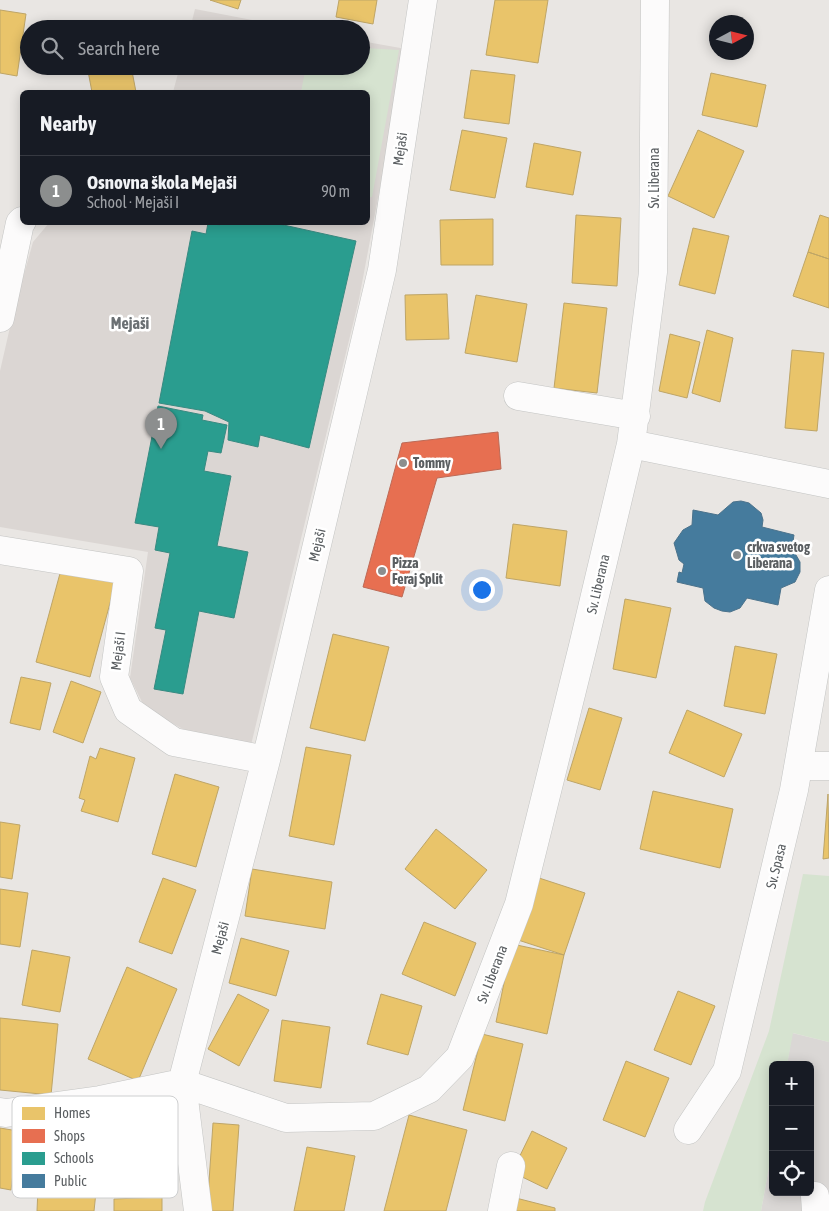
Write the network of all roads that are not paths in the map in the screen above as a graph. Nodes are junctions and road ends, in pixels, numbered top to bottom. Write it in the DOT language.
graph roads {
  1 [pos="422,0"];
  2 [pos="655,0"];
  3 [pos="20,223"];
  4 [pos="0,318"];
  5 [pos="518,396"];
  6 [pos="636,416"];
  7 [pos="631,444"];
  8 [pos="829,484"];
  9 [pos="0,550"];
  10 [pos="829,590"];
  11 [pos="266,760"];
  12 [pos="798,766"];
  13 [pos="829,766"];
  14 [pos="182,1083"];
  15 [pos="119,1096"];
  16 [pos="688,1130"];
  17 [pos="511,1166"];
  18 [pos="198,1211"];
  19 [pos="502,1211"];
  1 -- 11 [label="street, Mejaši"];
  2 -- 6 [label="street, Sv. Liberana"];
  3 -- 4 [label="street"];
  5 -- 6 [label="street"];
  6 -- 7 [label="street, Sv. Liberana"];
  7 -- 8 [label="street"];
  7 -- 14 [label="street, Sv. Liberana"];
  9 -- 11 [label="street, Mejaši I"];
  10 -- 12 [label="street, Sv. Spasa"];
  11 -- 14 [label="street, Mejaši"];
  12 -- 13 [label="street"];
  12 -- 16 [label="street, Sv. Spasa"];
  14 -- 15 [label="street"];
  14 -- 18 [label="street"];
  17 -- 19 [label="street"];
}
